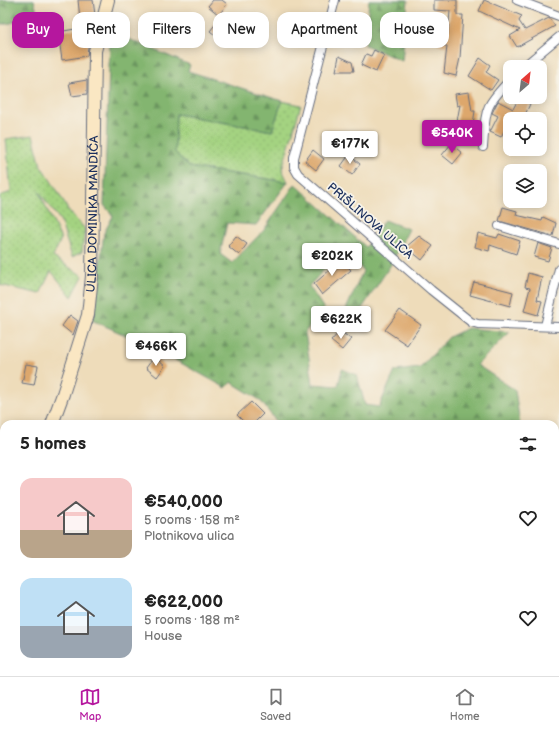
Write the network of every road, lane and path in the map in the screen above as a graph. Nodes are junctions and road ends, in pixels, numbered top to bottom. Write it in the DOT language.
graph roads {
  1 [pos="108,0"];
  2 [pos="335,0"];
  3 [pos="516,0"];
  4 [pos="559,16"];
  5 [pos="559,36"];
  6 [pos="531,60"];
  7 [pos="503,87"];
  8 [pos="483,147"];
  9 [pos="499,226"];
  10 [pos="559,244"];
  11 [pos="559,269"];
  12 [pos="545,326"];
  13 [pos="559,327"];
  14 [pos="53,420"];
  1 -- 14 [label="street, ULICA DOMINIKA MANDIĆA"];
  2 -- 12 [label="street, PRIŠLINOVA ULICA"];
  3 -- 4 [label="street"];
  5 -- 6 [label="street"];
  7 -- 8 [label="street"];
  9 -- 10 [label="street"];
  11 -- 12 [label="street"];
  12 -- 13 [label="street, PRIŠLINOVA ULICA"];
}
